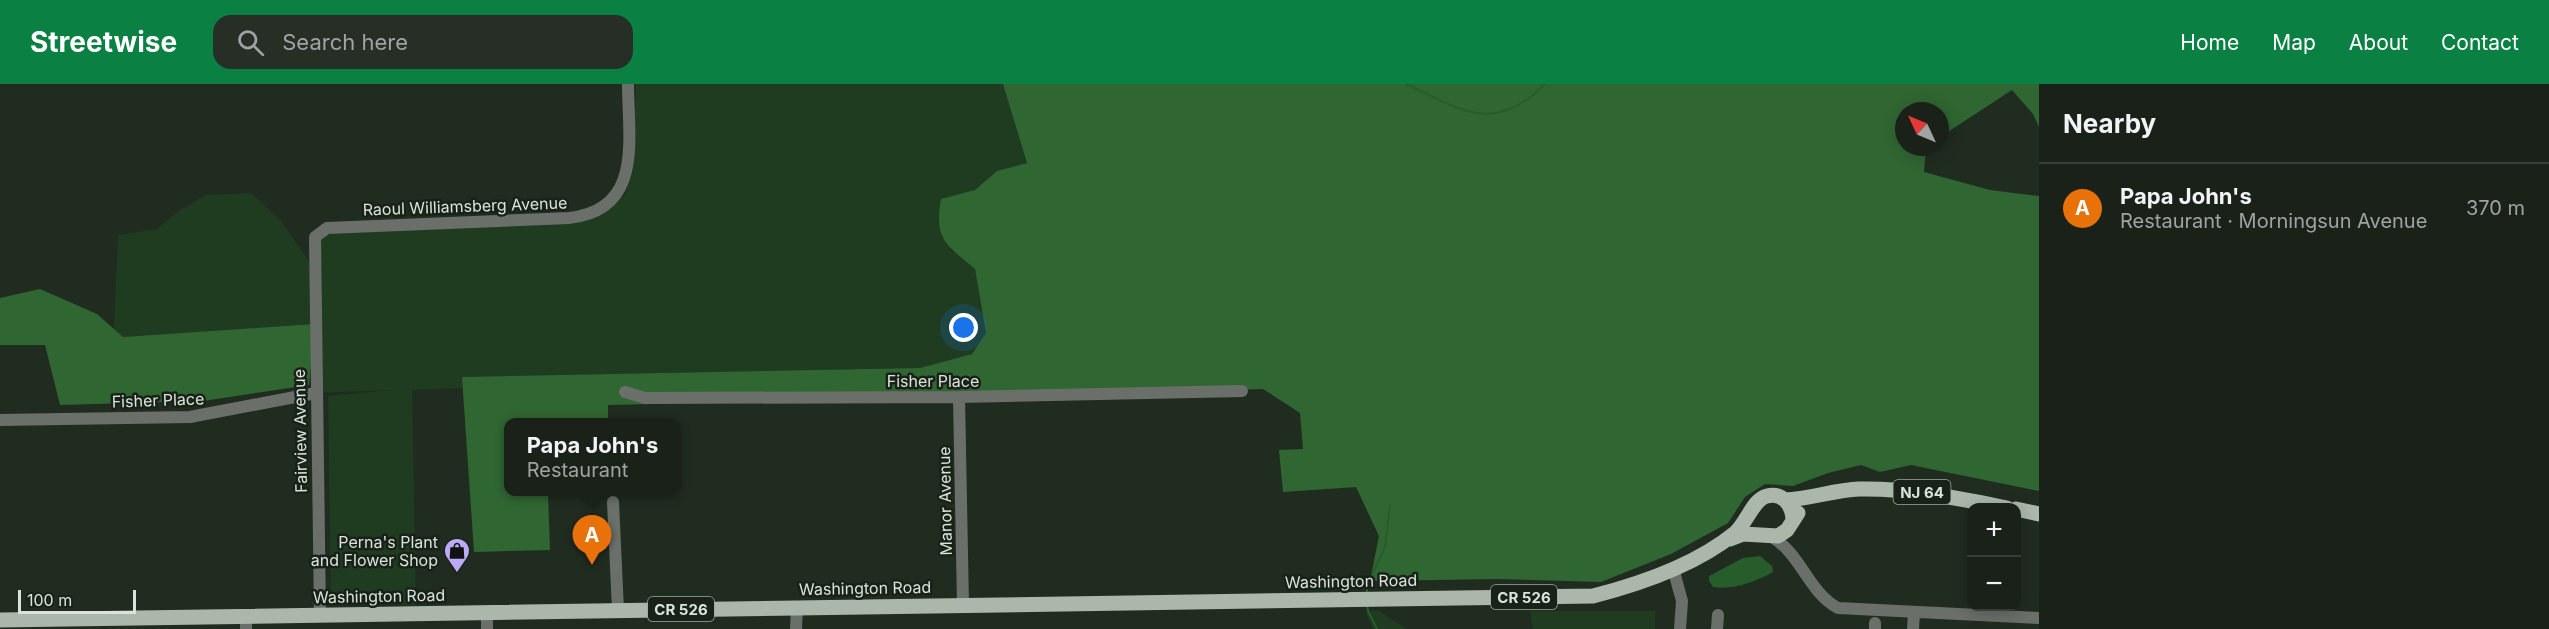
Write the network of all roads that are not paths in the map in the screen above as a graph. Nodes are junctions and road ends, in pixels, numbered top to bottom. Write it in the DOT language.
graph roads {
  1 [pos="628,84"];
  2 [pos="314,246"];
  3 [pos="1242,391"];
  4 [pos="625,392"];
  5 [pos="316,393"];
  6 [pos="959,397"];
  7 [pos="0,420"];
  8 [pos="1837,492"];
  9 [pos="1785,500"];
  10 [pos="613,502"];
  11 [pos="1984,503"];
  12 [pos="2021,510"];
  13 [pos="1751,514"];
  14 [pos="2039,514"];
  15 [pos="1792,522"];
  16 [pos="1769,536"];
  17 [pos="1720,543"];
  18 [pos="1795,556"];
  19 [pos="1673,568"];
  20 [pos="963,605"];
  21 [pos="797,607"];
  22 [pos="618,610"];
  23 [pos="487,612"];
  24 [pos="1914,612"];
  25 [pos="320,615"];
  26 [pos="1718,615"];
  27 [pos="2039,618"];
  28 [pos="0,620"];
  29 [pos="246,622"];
  30 [pos="487,629"];
  31 [pos="796,629"];
  32 [pos="1680,629"];
  33 [pos="1717,629"];
  34 [pos="1913,629"];
  1 -- 2 [label="street, Raoul Williamsberg Avenue"];
  2 -- 5 [label="street, Fairview Avenue"];
  3 -- 6 [label="street, Fisher Place"];
  4 -- 6 [label="street, Fisher Place"];
  5 -- 7 [label="street, Fisher Place"];
  5 -- 25 [label="street, Fairview Avenue"];
  6 -- 20 [label="street, Manor Avenue"];
  8 -- 9 [label="main road, NJ 64"];
  8 -- 11 [label="main road, NJ 64"];
  8 -- 15 [label="main road, NJ 64"];
  9 -- 13 [label="main road, Washington Road / CR 526"];
  9 -- 15 [label="main road"];
  10 -- 22 [label="street"];
  12 -- 14 [label="main road"];
  13 -- 16 [label="main road"];
  13 -- 17 [label="main road, Washington Road / CR 526"];
  15 -- 16 [label="main road"];
  15 -- 18 [label="street"];
  16 -- 17 [label="main road, Washington Road / CR 526"];
  16 -- 18 [label="street"];
  17 -- 19 [label="main road, Washington Road / CR 526"];
  18 -- 24 [label="street"];
  19 -- 20 [label="main road, Washington Road / CR 526"];
  19 -- 32 [label="street"];
  20 -- 21 [label="main road, Washington Road / CR 526"];
  21 -- 22 [label="main road, Washington Road / CR 526"];
  21 -- 31 [label="street"];
  22 -- 23 [label="main road, Washington Road / CR 526"];
  23 -- 25 [label="main road, Washington Road / CR 526"];
  23 -- 30 [label="street"];
  24 -- 27 [label="street"];
  24 -- 34 [label="street"];
  25 -- 29 [label="main road, Washington Road / CR 526"];
  26 -- 33 [label="street"];
  28 -- 29 [label="main road, Washington Road / CR 526"];
}
